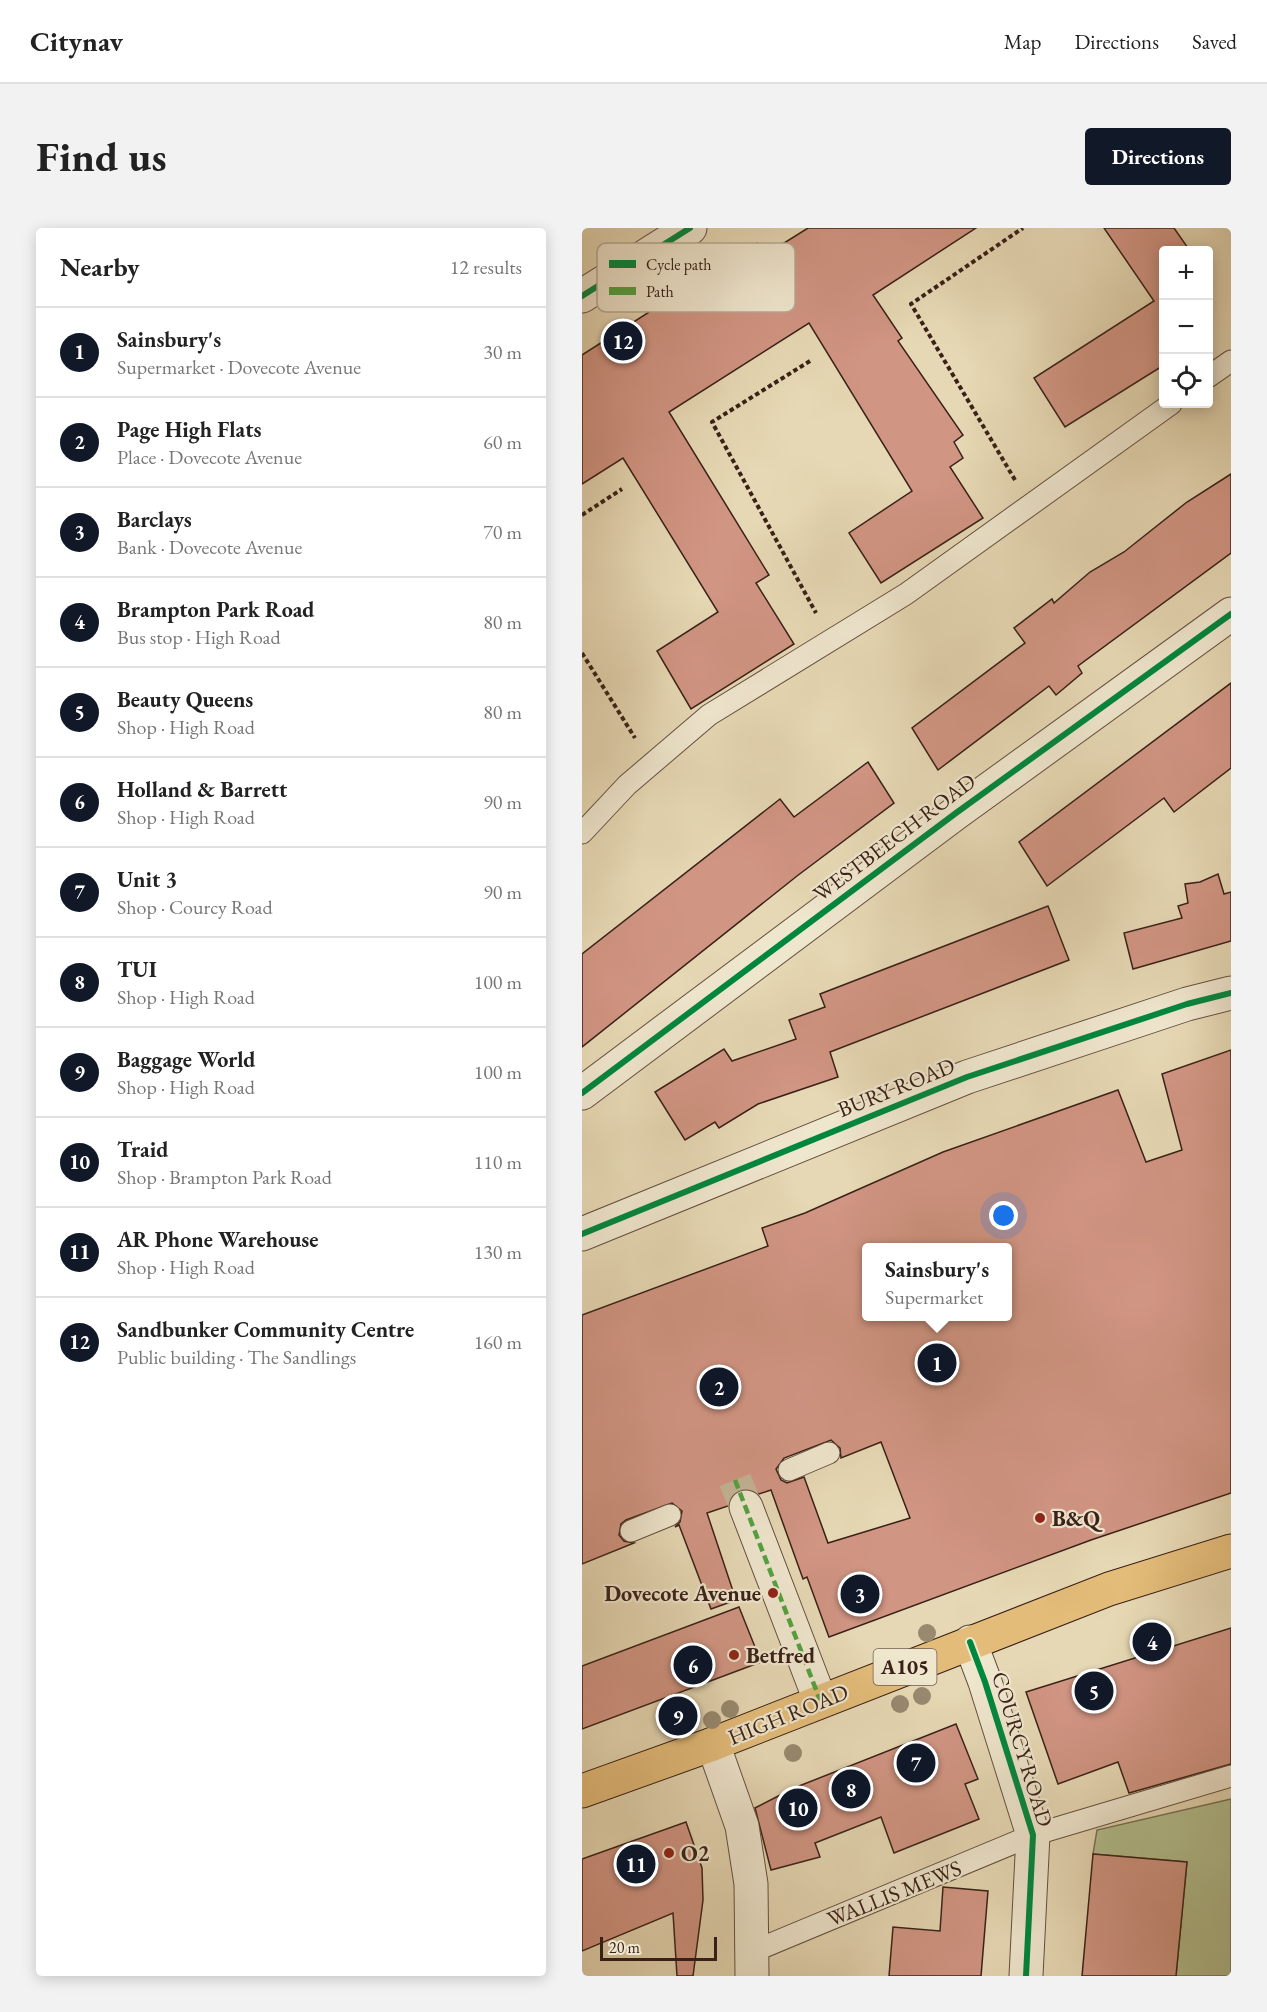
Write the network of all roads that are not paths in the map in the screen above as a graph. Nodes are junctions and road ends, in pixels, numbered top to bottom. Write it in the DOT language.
graph roads {
  1 [pos="690,228"];
  2 [pos="666,243"];
  3 [pos="597,287"];
  4 [pos="582,296"];
  5 [pos="1231,361"];
  6 [pos="1213,374"];
  7 [pos="1165,408"];
  8 [pos="1231,614"];
  9 [pos="582,832"];
  10 [pos="1231,993"];
  11 [pos="582,1093"];
  12 [pos="582,1234"];
  13 [pos="829,1453"];
  14 [pos="789,1470"];
  15 [pos="746,1507"];
  16 [pos="670,1515"];
  17 [pos="632,1531"];
  18 [pos="1231,1551"];
  19 [pos="970,1642"];
  20 [pos="820,1700"];
  21 [pos="713,1744"];
  22 [pos="1231,1776"];
  23 [pos="582,1791"];
  24 [pos="1034,1835"];
  25 [pos="753,1963"];
  26 [pos="1026,1976"];
  1 -- 2 [label="street"];
  3 -- 4 [label="street"];
  5 -- 6 [label="lane"];
  7 -- 9 [label="lane"];
  8 -- 11 [label="street, WESTBEECH ROAD"];
  10 -- 12 [label="street, BURY ROAD"];
  13 -- 14 [label="lane"];
  15 -- 20 [label="street"];
  16 -- 17 [label="lane"];
  18 -- 19 [label="main road, HIGH ROAD / A105"];
  19 -- 20 [label="main road, HIGH ROAD / A105"];
  19 -- 24 [label="street, COURCY ROAD"];
  20 -- 21 [label="main road, HIGH ROAD / A105"];
  21 -- 23 [label="main road, HIGH ROAD / A105"];
  21 -- 25 [label="street"];
  22 -- 24 [label="lane, WALLIS MEWS"];
  24 -- 25 [label="lane, WALLIS MEWS"];
  24 -- 26 [label="street, COURCY ROAD"];
}
